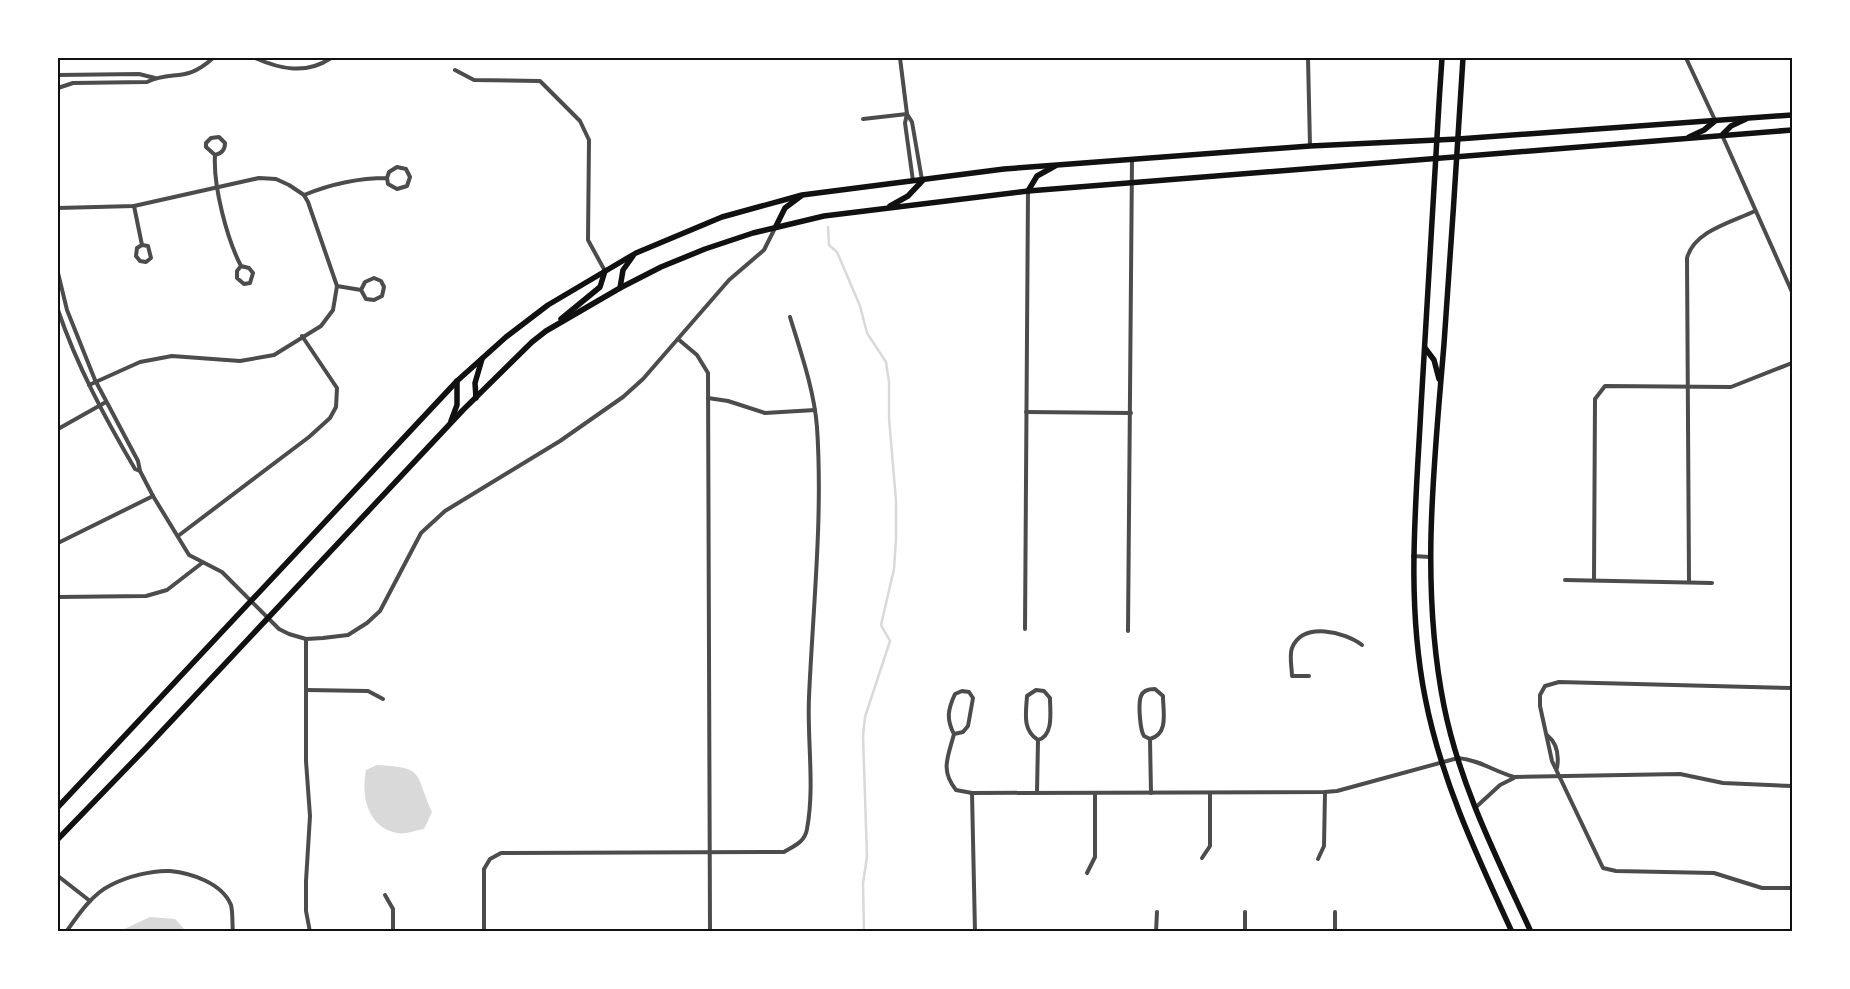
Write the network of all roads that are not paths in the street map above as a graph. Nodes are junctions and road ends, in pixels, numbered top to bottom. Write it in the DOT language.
graph roads {
  1 [pos="213,58"];
  2 [pos="254,58"];
  3 [pos="331,58"];
  4 [pos="900,58"];
  5 [pos="1308,58"];
  6 [pos="1442,58"];
  7 [pos="1463,58"];
  8 [pos="1686,58"];
  9 [pos="455,70"];
  10 [pos="58,75"];
  11 [pos="155,78"];
  12 [pos="58,88"];
  13 [pos="907,114"];
  14 [pos="1792,114"];
  15 [pos="1750,118"];
  16 [pos="863,119"];
  17 [pos="1715,120"];
  18 [pos="1792,130"];
  19 [pos="1722,135"];
  20 [pos="1458,139"];
  21 [pos="1685,139"];
  22 [pos="1436,140"];
  23 [pos="1310,146"];
  24 [pos="215,155"];
  25 [pos="1457,157"];
  26 [pos="1132,159"];
  27 [pos="1435,159"];
  28 [pos="1057,165"];
  29 [pos="387,178"];
  30 [pos="922,180"];
  31 [pos="913,181"];
  32 [pos="1132,183"];
  33 [pos="218,188"];
  34 [pos="1028,191"];
  35 [pos="802,195"];
  36 [pos="304,196"];
  37 [pos="134,206"];
  38 [pos="58,208"];
  39 [pos="886,208"];
  40 [pos="1755,211"];
  41 [pos="776,226"];
  42 [pos="142,245"];
  43 [pos="636,253"];
  44 [pos="241,266"];
  45 [pos="605,271"];
  46 [pos="58,273"];
  47 [pos="337,286"];
  48 [pos="620,288"];
  49 [pos="361,290"];
  50 [pos="1792,292"];
  51 [pos="67,310"];
  52 [pos="58,311"];
  53 [pos="790,317"];
  54 [pos="546,331"];
  55 [pos="302,336"];
  56 [pos="678,339"];
  57 [pos="80,344"];
  58 [pos="71,348"];
  59 [pos="1425,348"];
  60 [pos="483,357"];
  61 [pos="1792,363"];
  62 [pos="95,380"];
  63 [pos="457,381"];
  64 [pos="1440,383"];
  65 [pos="89,385"];
  66 [pos="1688,386"];
  67 [pos="476,398"];
  68 [pos="708,398"];
  69 [pos="106,402"];
  70 [pos="99,406"];
  71 [pos="815,410"];
  72 [pos="1026,412"];
  73 [pos="1131,413"];
  74 [pos="449,426"];
  75 [pos="58,428"];
  76 [pos="140,471"];
  77 [pos="153,496"];
  78 [pos="178,536"];
  79 [pos="58,542"];
  80 [pos="1413,556"];
  81 [pos="1430,556"];
  82 [pos="202,563"];
  83 [pos="1566,580"];
  84 [pos="1594,580"];
  85 [pos="1688,582"];
  86 [pos="1712,583"];
  87 [pos="58,598"];
  88 [pos="250,600"];
  89 [pos="268,618"];
  90 [pos="1025,629"];
  91 [pos="1128,631"];
  92 [pos="306,639"];
  93 [pos="1362,645"];
  94 [pos="1309,676"];
  95 [pos="1792,688"];
  96 [pos="306,690"];
  97 [pos="383,699"];
  98 [pos="954,734"];
  99 [pos="1150,739"];
  100 [pos="1038,740"];
  101 [pos="1458,758"];
  102 [pos="1442,762"];
  103 [pos="1559,777"];
  104 [pos="1514,778"];
  105 [pos="1792,786"];
  106 [pos="1325,792"];
  107 [pos="972,793"];
  108 [pos="1037,793"];
  109 [pos="1095,793"];
  110 [pos="1151,793"];
  111 [pos="1210,793"];
  112 [pos="58,807"];
  113 [pos="1475,808"];
  114 [pos="58,839"];
  115 [pos="710,852"];
  116 [pos="1202,858"];
  117 [pos="1318,859"];
  118 [pos="1087,873"];
  119 [pos="58,876"];
  120 [pos="1792,888"];
  121 [pos="385,895"];
  122 [pos="90,901"];
  123 [pos="1156,912"];
  124 [pos="1245,912"];
  125 [pos="1335,912"];
  126 [pos="66,932"];
  127 [pos="233,932"];
  128 [pos="310,932"];
  129 [pos="392,932"];
  130 [pos="484,932"];
  131 [pos="710,932"];
  132 [pos="976,932"];
  133 [pos="1156,932"];
  134 [pos="1245,932"];
  135 [pos="1335,932"];
  136 [pos="1512,932"];
  137 [pos="1531,932"];
  1 -- 11 [label="street"];
  2 -- 3 [label="street"];
  4 -- 13 [label="street"];
  5 -- 23 [label="street"];
  6 -- 22 [label="main road"];
  7 -- 20 [label="main road"];
  8 -- 17 [label="street"];
  9 -- 45 [label="street"];
  10 -- 11 [label="street"];
  11 -- 12 [label="street"];
  13 -- 16 [label="street"];
  13 -- 30 [label="street"];
  13 -- 31 [label="street"];
  14 -- 15 [label="main road"];
  15 -- 17 [label="main road"];
  15 -- 19 [label="main road"];
  17 -- 20 [label="main road"];
  17 -- 21 [label="main road"];
  18 -- 19 [label="main road"];
  19 -- 21 [label="main road"];
  19 -- 40 [label="street"];
  20 -- 22 [label="main road"];
  20 -- 25 [label="main road"];
  21 -- 25 [label="main road"];
  22 -- 23 [label="main road"];
  22 -- 27 [label="main road"];
  23 -- 26 [label="main road"];
  24 -- 24 [label="street"];
  24 -- 33 [label="street"];
  25 -- 27 [label="main road"];
  25 -- 64 [label="main road"];
  26 -- 28 [label="main road"];
  26 -- 32 [label="street"];
  27 -- 32 [label="main road"];
  27 -- 59 [label="main road"];
  28 -- 30 [label="main road"];
  28 -- 34 [label="main road"];
  29 -- 29 [label="street"];
  29 -- 36 [label="street"];
  30 -- 31 [label="main road"];
  30 -- 39 [label="main road"];
  31 -- 35 [label="main road"];
  32 -- 34 [label="main road"];
  32 -- 73 [label="street"];
  33 -- 36 [label="street"];
  33 -- 37 [label="street"];
  33 -- 44 [label="street"];
  34 -- 39 [label="main road"];
  34 -- 72 [label="street"];
  35 -- 41 [label="main road"];
  35 -- 43 [label="main road"];
  36 -- 47 [label="street"];
  37 -- 38 [label="street"];
  37 -- 42 [label="street"];
  39 -- 41 [label="main road"];
  40 -- 50 [label="street"];
  40 -- 66 [label="street"];
  41 -- 48 [label="main road"];
  41 -- 56 [label="street"];
  42 -- 42 [label="street"];
  43 -- 45 [label="main road"];
  43 -- 48 [label="main road"];
  44 -- 44 [label="street"];
  45 -- 54 [label="main road"];
  45 -- 60 [label="main road"];
  46 -- 51 [label="street"];
  47 -- 49 [label="street"];
  47 -- 55 [label="street"];
  48 -- 54 [label="main road"];
  49 -- 49 [label="street"];
  51 -- 52 [label="street"];
  51 -- 57 [label="street"];
  52 -- 58 [label="street"];
  53 -- 71 [label="street"];
  54 -- 67 [label="main road"];
  55 -- 62 [label="street"];
  55 -- 78 [label="street"];
  56 -- 68 [label="street"];
  56 -- 92 [label="street"];
  57 -- 58 [label="street"];
  57 -- 62 [label="street"];
  58 -- 65 [label="street"];
  59 -- 64 [label="main road"];
  59 -- 80 [label="main road"];
  60 -- 63 [label="main road"];
  60 -- 67 [label="main road"];
  61 -- 66 [label="street"];
  62 -- 65 [label="street"];
  62 -- 69 [label="street"];
  63 -- 74 [label="main road"];
  63 -- 88 [label="main road"];
  64 -- 81 [label="main road"];
  65 -- 70 [label="street"];
  66 -- 84 [label="street"];
  66 -- 85 [label="street"];
  67 -- 74 [label="main road"];
  68 -- 71 [label="street"];
  68 -- 115 [label="street"];
  69 -- 70 [label="street"];
  69 -- 76 [label="street"];
  70 -- 75 [label="street"];
  70 -- 76 [label="street"];
  71 -- 115 [label="street"];
  72 -- 73 [label="street"];
  72 -- 90 [label="street"];
  73 -- 91 [label="street"];
  74 -- 89 [label="main road"];
  76 -- 77 [label="street"];
  77 -- 78 [label="street"];
  77 -- 79 [label="street"];
  78 -- 82 [label="street"];
  80 -- 81 [label="street"];
  80 -- 102 [label="main road"];
  81 -- 101 [label="main road"];
  82 -- 87 [label="street"];
  82 -- 88 [label="street"];
  83 -- 84 [label="street"];
  84 -- 85 [label="street"];
  85 -- 86 [label="street"];
  88 -- 89 [label="street"];
  88 -- 112 [label="main road"];
  89 -- 92 [label="street"];
  89 -- 114 [label="main road"];
  92 -- 96 [label="street"];
  93 -- 94 [label="street"];
  95 -- 103 [label="street"];
  96 -- 97 [label="street"];
  96 -- 128 [label="street"];
  98 -- 98 [label="street"];
  98 -- 107 [label="street"];
  99 -- 99 [label="street"];
  99 -- 110 [label="street"];
  100 -- 100 [label="street"];
  100 -- 108 [label="street"];
  101 -- 102 [label="street"];
  101 -- 104 [label="street"];
  101 -- 113 [label="main road"];
  102 -- 106 [label="street"];
  102 -- 136 [label="main road"];
  103 -- 104 [label="street"];
  103 -- 105 [label="street"];
  103 -- 120 [label="street"];
  104 -- 113 [label="street"];
  106 -- 111 [label="street"];
  106 -- 117 [label="street"];
  107 -- 108 [label="street"];
  107 -- 132 [label="street"];
  108 -- 109 [label="street"];
  109 -- 110 [label="street"];
  109 -- 118 [label="street"];
  110 -- 111 [label="street"];
  111 -- 116 [label="street"];
  113 -- 137 [label="main road"];
  115 -- 130 [label="street"];
  115 -- 131 [label="street"];
  119 -- 122 [label="street"];
  121 -- 129 [label="street"];
  122 -- 126 [label="street"];
  122 -- 127 [label="street"];
  123 -- 133 [label="street"];
  124 -- 134 [label="street"];
  125 -- 135 [label="street"];
}
